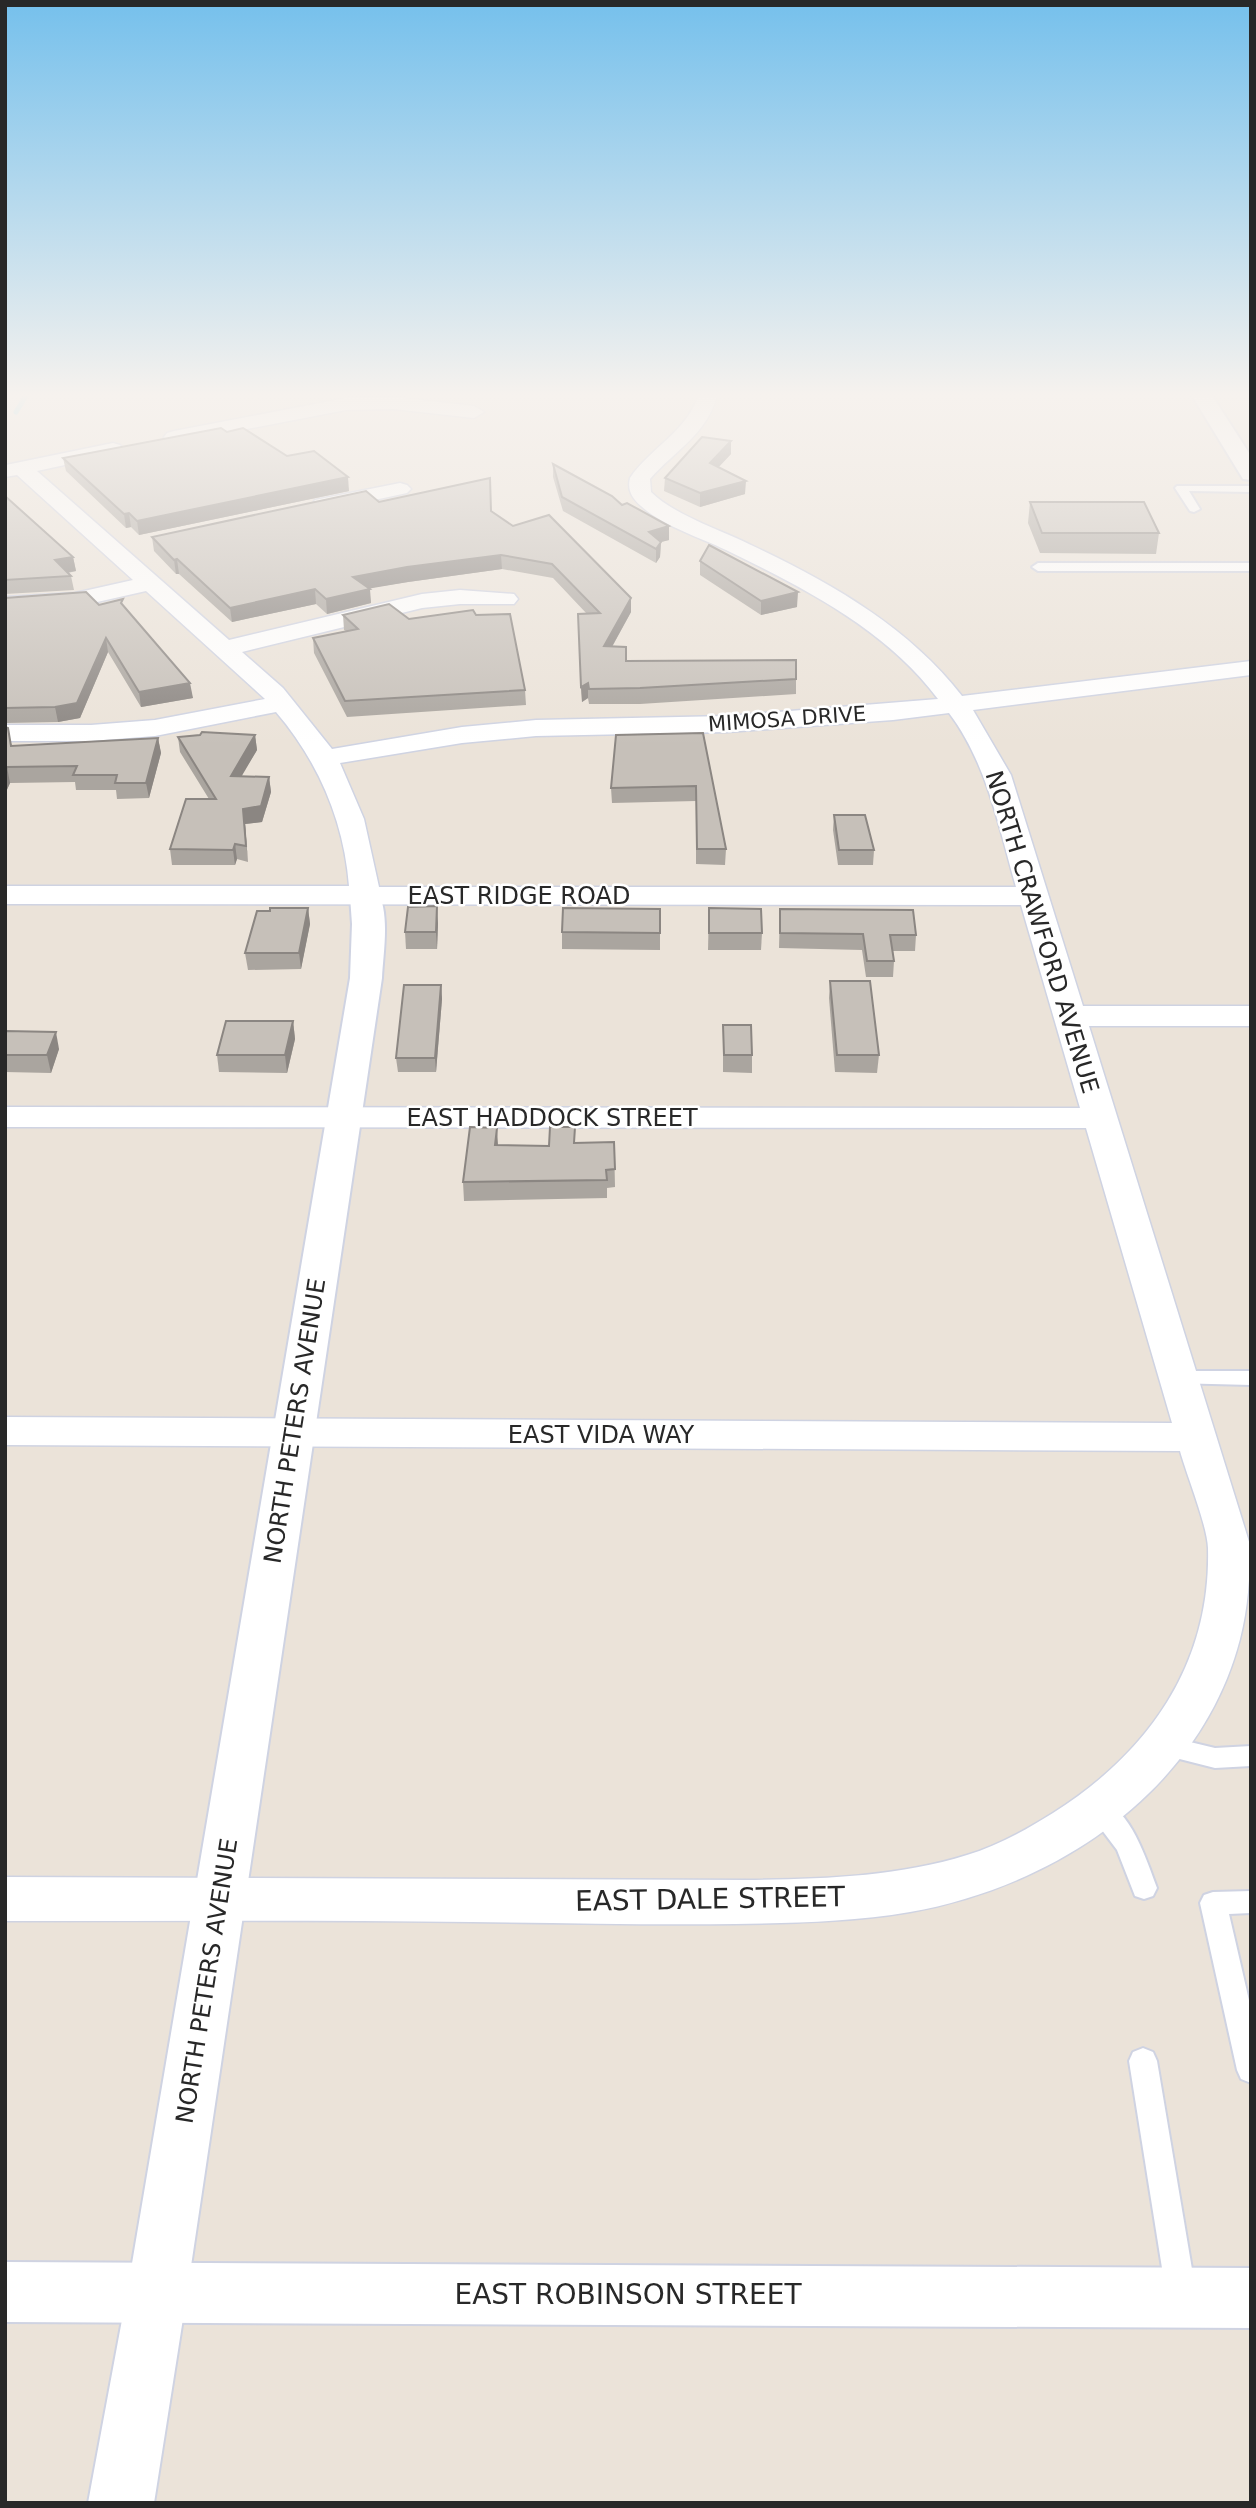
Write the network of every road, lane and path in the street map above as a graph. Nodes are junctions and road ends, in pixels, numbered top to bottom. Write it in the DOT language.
graph roads {
  1 [pos="65,511"];
  2 [pos="662,511"];
  3 [pos="139,544"];
  4 [pos="113,550"];
  5 [pos="1038,567"];
  6 [pos="1251,567"];
  7 [pos="149,583"];
  8 [pos="506,599"];
  9 [pos="5,604"];
  10 [pos="223,649"];
  11 [pos="1251,668"];
  12 [pos="282,703"];
  13 [pos="954,704"];
  14 [pos="5,733"];
  15 [pos="323,758"];
  16 [pos="5,895"];
  17 [pos="365,897"];
  18 [pos="1033,897"];
  19 [pos="1070,1016"];
  20 [pos="1251,1016"];
  21 [pos="5,1117"];
  22 [pos="345,1118"];
  23 [pos="1098,1118"];
  24 [pos="1179,1378"];
  25 [pos="1251,1378"];
  26 [pos="5,1431"];
  27 [pos="292,1433"];
  28 [pos="1196,1437"];
  29 [pos="1240,1576"];
  30 [pos="1165,1746"];
  31 [pos="1251,1756"];
  32 [pos="1099,1809"];
  33 [pos="1144,1888"];
  34 [pos="5,1899"];
  35 [pos="220,1899"];
  36 [pos="1251,1902"];
  37 [pos="1143,2061"];
  38 [pos="1251,2070"];
  39 [pos="5,2292"];
  40 [pos="157,2293"];
  41 [pos="1181,2298"];
  42 [pos="1251,2298"];
  43 [pos="121,2503"];
  1 -- 4 [label="street, NORTH PETERS AVENUE"];
  2 -- 13 [label="street, NORTH CRAWFORD AVENUE"];
  3 -- 4 [label="street"];
  4 -- 7 [label="street, NORTH PETERS AVENUE"];
  5 -- 6 [label="lane"];
  7 -- 9 [label="street"];
  7 -- 10 [label="street, NORTH PETERS AVENUE"];
  8 -- 10 [label="street"];
  10 -- 12 [label="street, NORTH PETERS AVENUE"];
  11 -- 13 [label="street, MIMOSA DRIVE"];
  12 -- 14 [label="street"];
  12 -- 15 [label="street, NORTH PETERS AVENUE"];
  13 -- 15 [label="street, MIMOSA DRIVE"];
  13 -- 18 [label="street, NORTH CRAWFORD AVENUE"];
  15 -- 17 [label="street, NORTH PETERS AVENUE"];
  16 -- 17 [label="street, EAST RIDGE ROAD"];
  17 -- 18 [label="street, EAST RIDGE ROAD"];
  17 -- 22 [label="street, NORTH PETERS AVENUE"];
  18 -- 19 [label="street, NORTH CRAWFORD AVENUE"];
  19 -- 20 [label="street"];
  19 -- 23 [label="street, NORTH CRAWFORD AVENUE"];
  21 -- 22 [label="street, EAST HADDOCK STREET"];
  22 -- 23 [label="street, EAST HADDOCK STREET"];
  22 -- 27 [label="street, NORTH PETERS AVENUE"];
  23 -- 24 [label="street, NORTH CRAWFORD AVENUE"];
  24 -- 25 [label="lane"];
  24 -- 28 [label="street, NORTH CRAWFORD AVENUE"];
  26 -- 27 [label="street, EAST VIDA WAY"];
  27 -- 28 [label="street, EAST VIDA WAY"];
  27 -- 35 [label="street, NORTH PETERS AVENUE"];
  28 -- 29 [label="street, NORTH CRAWFORD AVENUE"];
  29 -- 30 [label="street, EAST DALE STREET"];
  30 -- 31 [label="lane"];
  30 -- 32 [label="street, EAST DALE STREET"];
  32 -- 33 [label="lane"];
  32 -- 35 [label="street, EAST DALE STREET"];
  34 -- 35 [label="street, EAST DALE STREET"];
  35 -- 40 [label="street, NORTH PETERS AVENUE"];
  36 -- 38 [label="lane"];
  37 -- 41 [label="lane"];
  39 -- 40 [label="street, EAST ROBINSON STREET"];
  40 -- 41 [label="street, EAST ROBINSON STREET"];
  40 -- 43 [label="street, NORTH PETERS AVENUE"];
  41 -- 42 [label="street, EAST ROBINSON STREET"];
}
